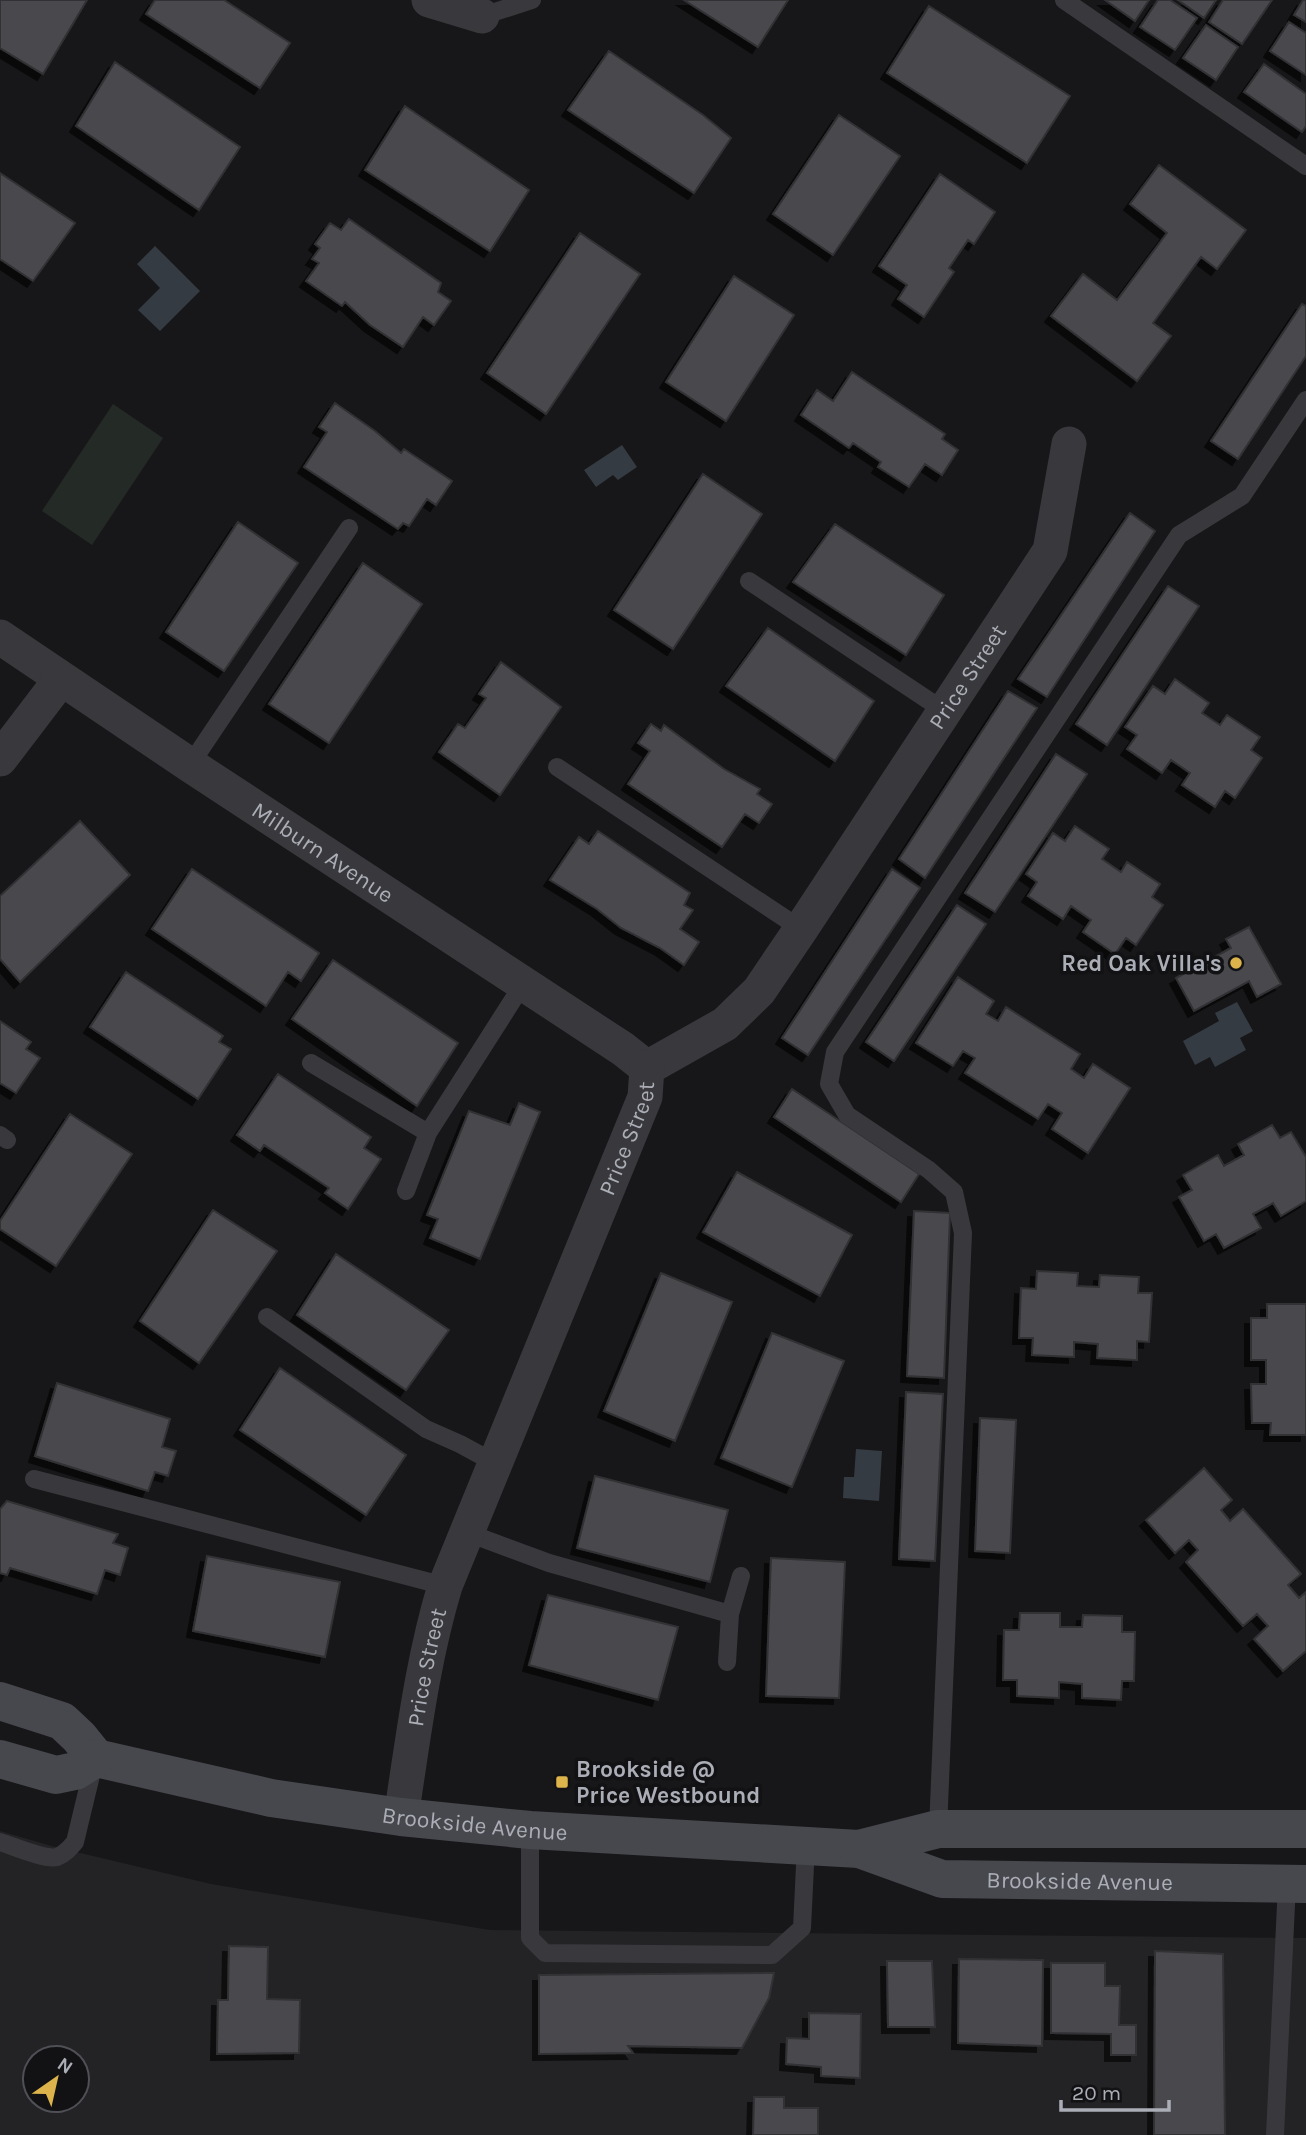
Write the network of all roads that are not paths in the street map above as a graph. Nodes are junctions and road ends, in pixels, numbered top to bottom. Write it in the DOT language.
graph roads {
  1 [pos="429,0"];
  2 [pos="532,0"];
  3 [pos="1064,0"];
  4 [pos="482,16"];
  5 [pos="1306,166"];
  6 [pos="1306,400"];
  7 [pos="1069,444"];
  8 [pos="349,528"];
  9 [pos="749,581"];
  10 [pos="0,637"];
  11 [pos="61,679"];
  12 [pos="946,712"];
  13 [pos="0,759"];
  14 [pos="190,765"];
  15 [pos="557,767"];
  16 [pos="801,929"];
  17 [pos="523,984"];
  18 [pos="311,1063"];
  19 [pos="647,1068"];
  20 [pos="428,1133"];
  21 [pos="406,1191"];
  22 [pos="267,1317"];
  23 [pos="495,1463"];
  24 [pos="34,1479"];
  25 [pos="468,1533"];
  26 [pos="741,1576"];
  27 [pos="445,1587"];
  28 [pos="730,1614"];
  29 [pos="727,1662"];
  30 [pos="0,1701"];
  31 [pos="96,1758"];
  32 [pos="0,1759"];
  33 [pos="401,1817"];
  34 [pos="937,1829"];
  35 [pos="1306,1829"];
  36 [pos="530,1830"];
  37 [pos="0,1842"];
  38 [pos="806,1845"];
  39 [pos="859,1849"];
  40 [pos="1296,1884"];
  41 [pos="1275,2135"];
  1 -- 4 [label="street"];
  2 -- 4 [label="lane"];
  3 -- 5 [label="lane"];
  6 -- 34 [label="lane"];
  7 -- 12 [label="street, Price Street"];
  8 -- 14 [label="lane"];
  9 -- 12 [label="lane"];
  10 -- 11 [label="street, Milburn Avenue"];
  11 -- 13 [label="street"];
  11 -- 14 [label="street, Milburn Avenue"];
  12 -- 16 [label="street, Price Street"];
  14 -- 17 [label="street, Milburn Avenue"];
  15 -- 16 [label="lane"];
  16 -- 19 [label="street, Price Street"];
  17 -- 19 [label="street, Milburn Avenue"];
  17 -- 20 [label="lane"];
  18 -- 20 [label="lane"];
  19 -- 23 [label="street, Price Street"];
  20 -- 21 [label="lane"];
  22 -- 23 [label="lane"];
  23 -- 25 [label="street, Price Street"];
  24 -- 27 [label="lane"];
  25 -- 27 [label="street, Price Street"];
  25 -- 28 [label="lane"];
  26 -- 28 [label="lane"];
  27 -- 33 [label="street, Price Street"];
  28 -- 29 [label="lane"];
  30 -- 31 [label="main road"];
  31 -- 32 [label="main road"];
  31 -- 33 [label="main road, Brookside Avenue"];
  31 -- 37 [label="lane"];
  33 -- 36 [label="main road, Brookside Avenue"];
  34 -- 35 [label="main road, Brookside Avenue"];
  34 -- 39 [label="main road, Brookside Avenue"];
  36 -- 38 [label="main road, Brookside Avenue"];
  36 -- 38 [label="lane"];
  38 -- 39 [label="main road, Brookside Avenue"];
  39 -- 40 [label="main road, Brookside Avenue"];
  40 -- 41 [label="lane"];
}
